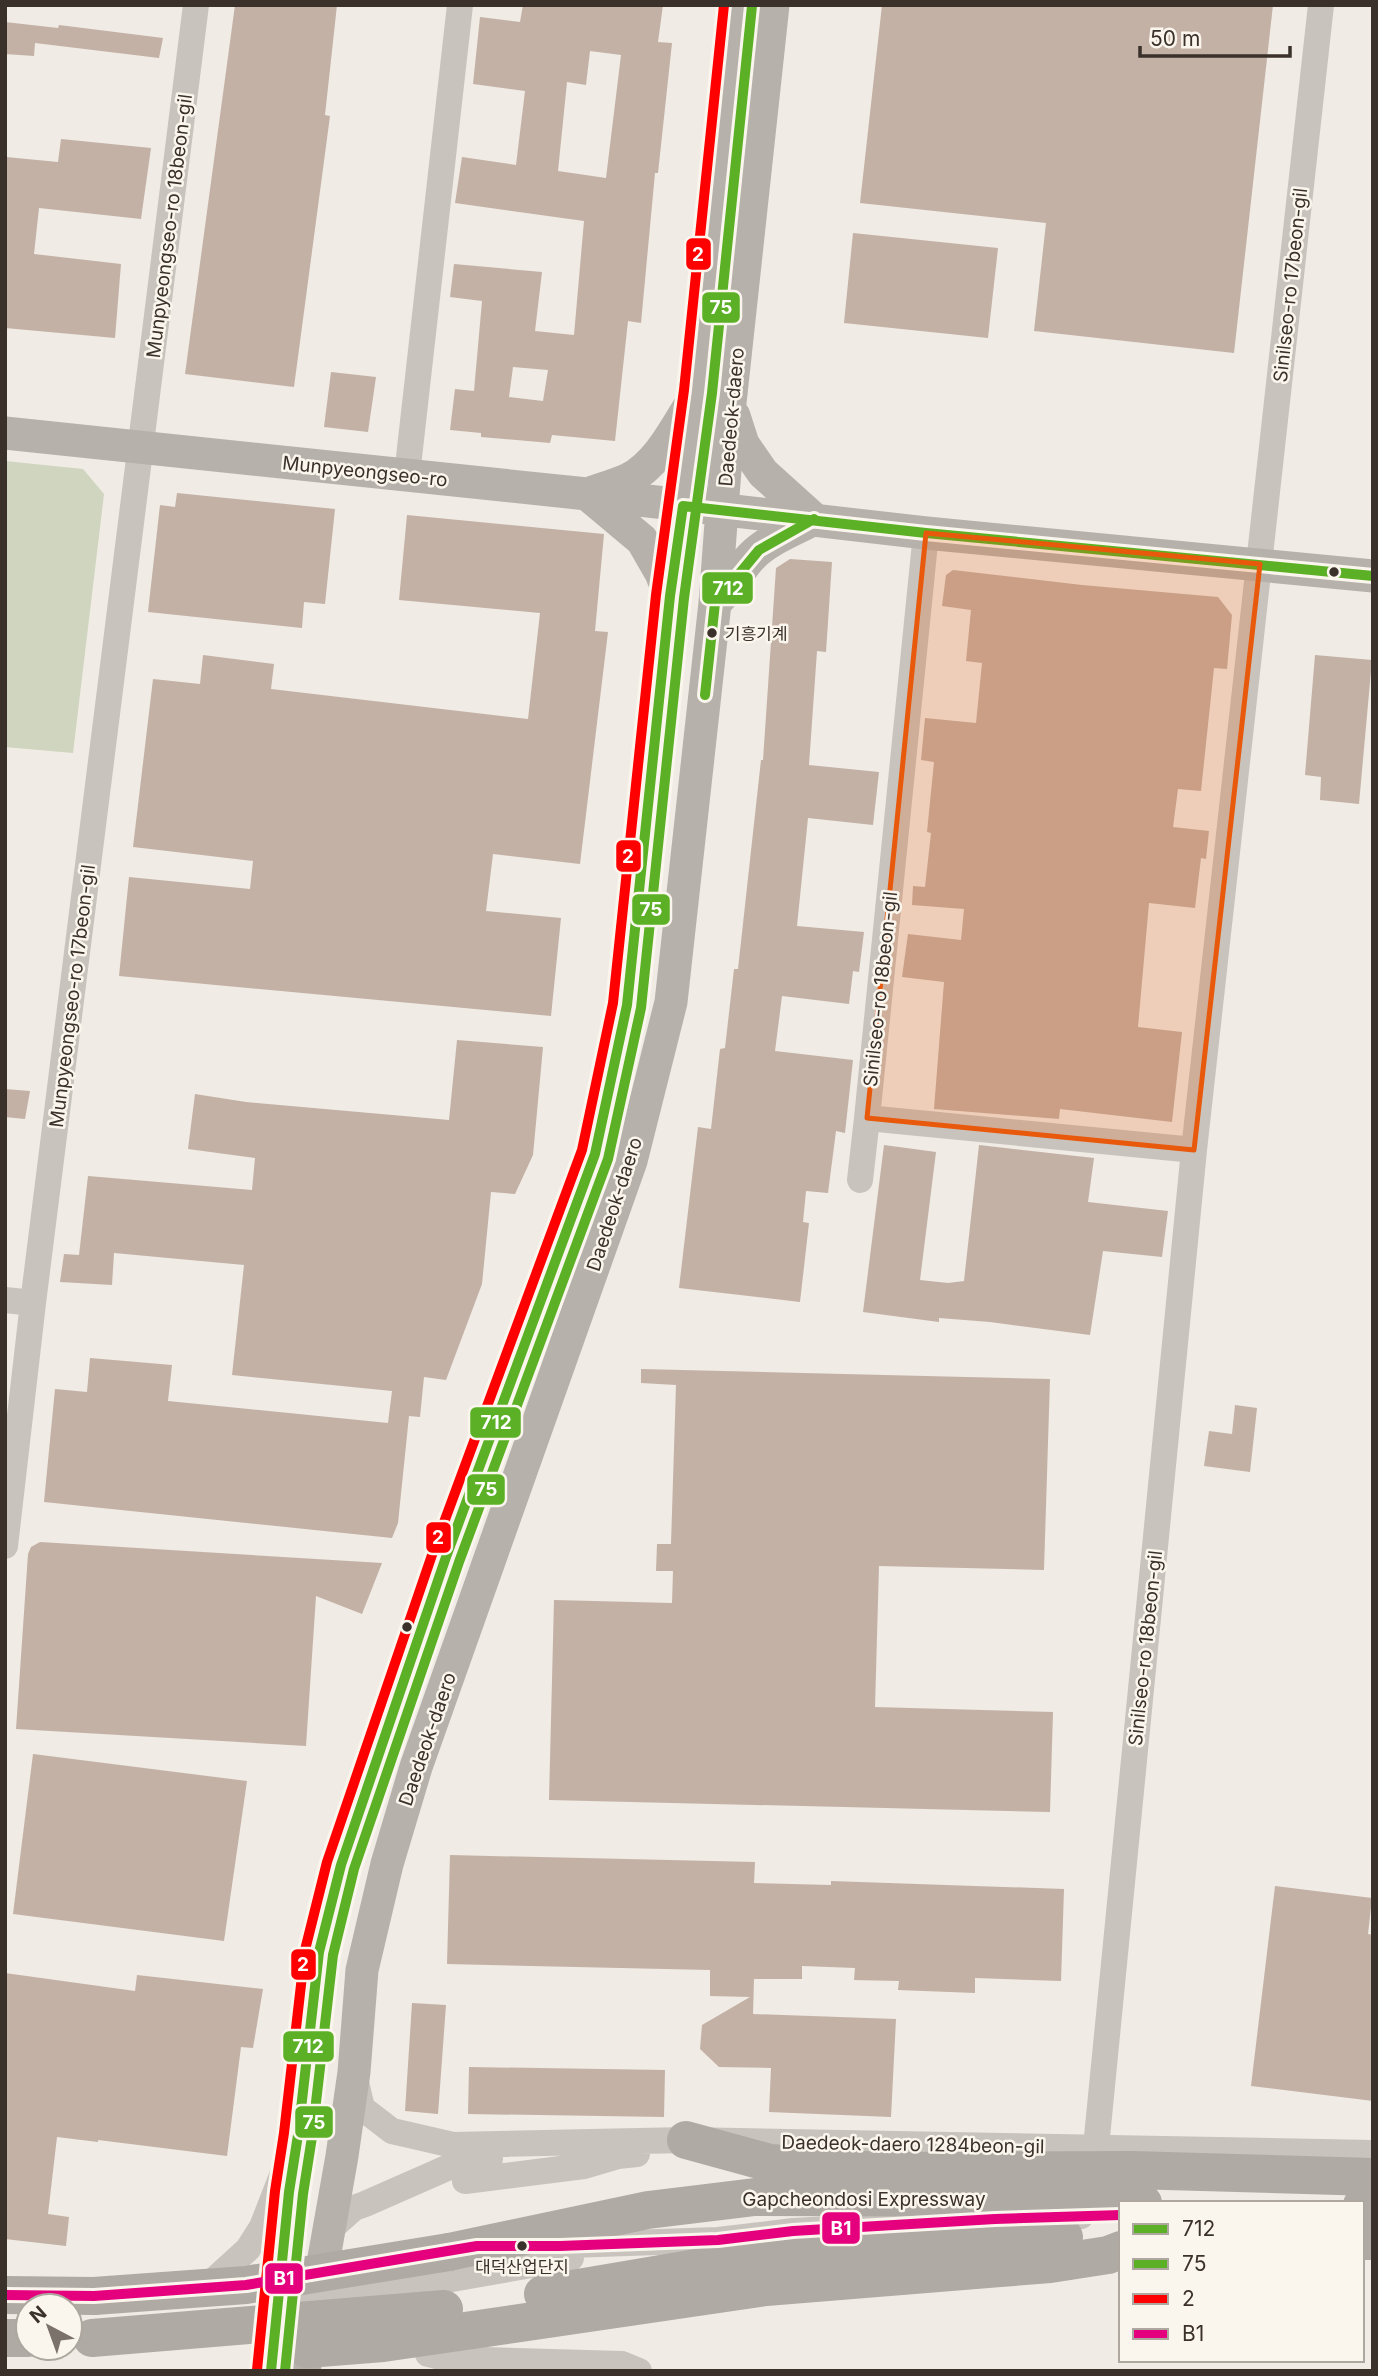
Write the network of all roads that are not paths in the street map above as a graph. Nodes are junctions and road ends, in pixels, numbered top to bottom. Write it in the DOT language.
graph roads {
  1 [pos="195,5"];
  2 [pos="460,5"];
  3 [pos="738,5"];
  4 [pos="773,5"];
  5 [pos="1321,5"];
  6 [pos="698,392"];
  7 [pos="730,403"];
  8 [pos="5,433"];
  9 [pos="142,447"];
  10 [pos="407,475"];
  11 [pos="587,494"];
  12 [pos="682,506"];
  13 [pos="724,510"];
  14 [pos="814,519"];
  15 [pos="926,533"];
  16 [pos="1260,564"];
  17 [pos="1373,576"];
  18 [pos="670,596"];
  19 [pos="715,603"];
  20 [pos="867,1118"];
  21 [pos="1194,1150"];
  22 [pos="860,1180"];
  23 [pos="5,1300"];
  24 [pos="33,1303"];
  25 [pos="5,1546"];
  26 [pos="354,2072"];
  27 [pos="298,2135"];
  28 [pos="686,2140"];
  29 [pos="1096,2147"];
  30 [pos="1373,2153"];
  31 [pos="1373,2177"];
  32 [pos="1119,2202"];
  33 [pos="1119,2215"];
  34 [pos="328,2231"];
  35 [pos="1119,2238"];
  36 [pos="463,2249"];
  37 [pos="1119,2251"];
  38 [pos="317,2296"];
  39 [pos="5,2297"];
  40 [pos="279,2298"];
  41 [pos="190,2302"];
  42 [pos="84,2340"];
  43 [pos="84,2342"];
  44 [pos="428,2354"];
  45 [pos="292,2356"];
  46 [pos="639,2371"];
  1 -- 9 [label="street, Munpyeongseo-ro 18beon-gil"];
  2 -- 10 [label="street"];
  3 -- 6 [label="main road, Daedeok-daero"];
  4 -- 7 [label="main road, Daedeok-daero"];
  5 -- 16 [label="street, Sinilseo-ro 17beon-gil"];
  6 -- 11 [label="main road"];
  6 -- 12 [label="main road, Daedeok-daero"];
  7 -- 13 [label="main road, Daedeok-daero"];
  7 -- 14 [label="main road"];
  8 -- 9 [label="main road, Munpyeongseo-ro"];
  9 -- 10 [label="main road, Munpyeongseo-ro"];
  9 -- 24 [label="street, Munpyeongseo-ro 17beon-gil"];
  10 -- 11 [label="main road, Munpyeongseo-ro"];
  11 -- 12 [label="main road, Munpyeongseo-ro"];
  11 -- 18 [label="main road"];
  12 -- 13 [label="main road, Munpyeongseo-ro"];
  12 -- 18 [label="main road, Daedeok-daero"];
  13 -- 14 [label="main road, Munpyeongseo-ro"];
  13 -- 19 [label="main road, Daedeok-daero"];
  14 -- 15 [label="main road, Munpyeongseo-ro"];
  14 -- 19 [label="main road"];
  15 -- 16 [label="main road, Munpyeongseo-ro"];
  15 -- 20 [label="street, Sinilseo-ro 18beon-gil"];
  16 -- 17 [label="main road, Munpyeongseo-ro"];
  16 -- 21 [label="street, Sinilseo-ro 18beon-gil"];
  18 -- 27 [label="main road, Daedeok-daero"];
  19 -- 26 [label="main road, Daedeok-daero"];
  20 -- 21 [label="street"];
  20 -- 22 [label="street, Sinilseo-ro 18beon-gil"];
  21 -- 29 [label="street, Sinilseo-ro 18beon-gil"];
  23 -- 24 [label="street"];
  24 -- 25 [label="street, Munpyeongseo-ro 17beon-gil"];
  26 -- 28 [label="street, Daedeok-daero 1284beon-gil"];
  26 -- 34 [label="main road, Daedeok-daero"];
  27 -- 40 [label="main road, Daedeok-daero"];
  27 -- 41 [label="street"];
  28 -- 29 [label="street, Daedeok-daero 1284beon-gil"];
  28 -- 31 [label="highway"];
  28 -- 34 [label="street"];
  29 -- 30 [label="street, Daedeok-daero 1284beon-gil"];
  32 -- 36 [label="highway, Gapcheondosi Expressway"];
  33 -- 36 [label="street"];
  34 -- 38 [label="main road, Daedeok-daero"];
  35 -- 42 [label="highway, bridge"];
  36 -- 39 [label="highway, Gapcheondosi Expressway, bridge"];
  37 -- 45 [label="highway"];
  38 -- 40 [label="street"];
  38 -- 45 [label="main road, Daedeok-daero"];
  39 -- 41 [label="street"];
  40 -- 41 [label="street"];
  40 -- 45 [label="main road, Daedeok-daero"];
  43 -- 45 [label="street"];
  44 -- 46 [label="street"];
}
